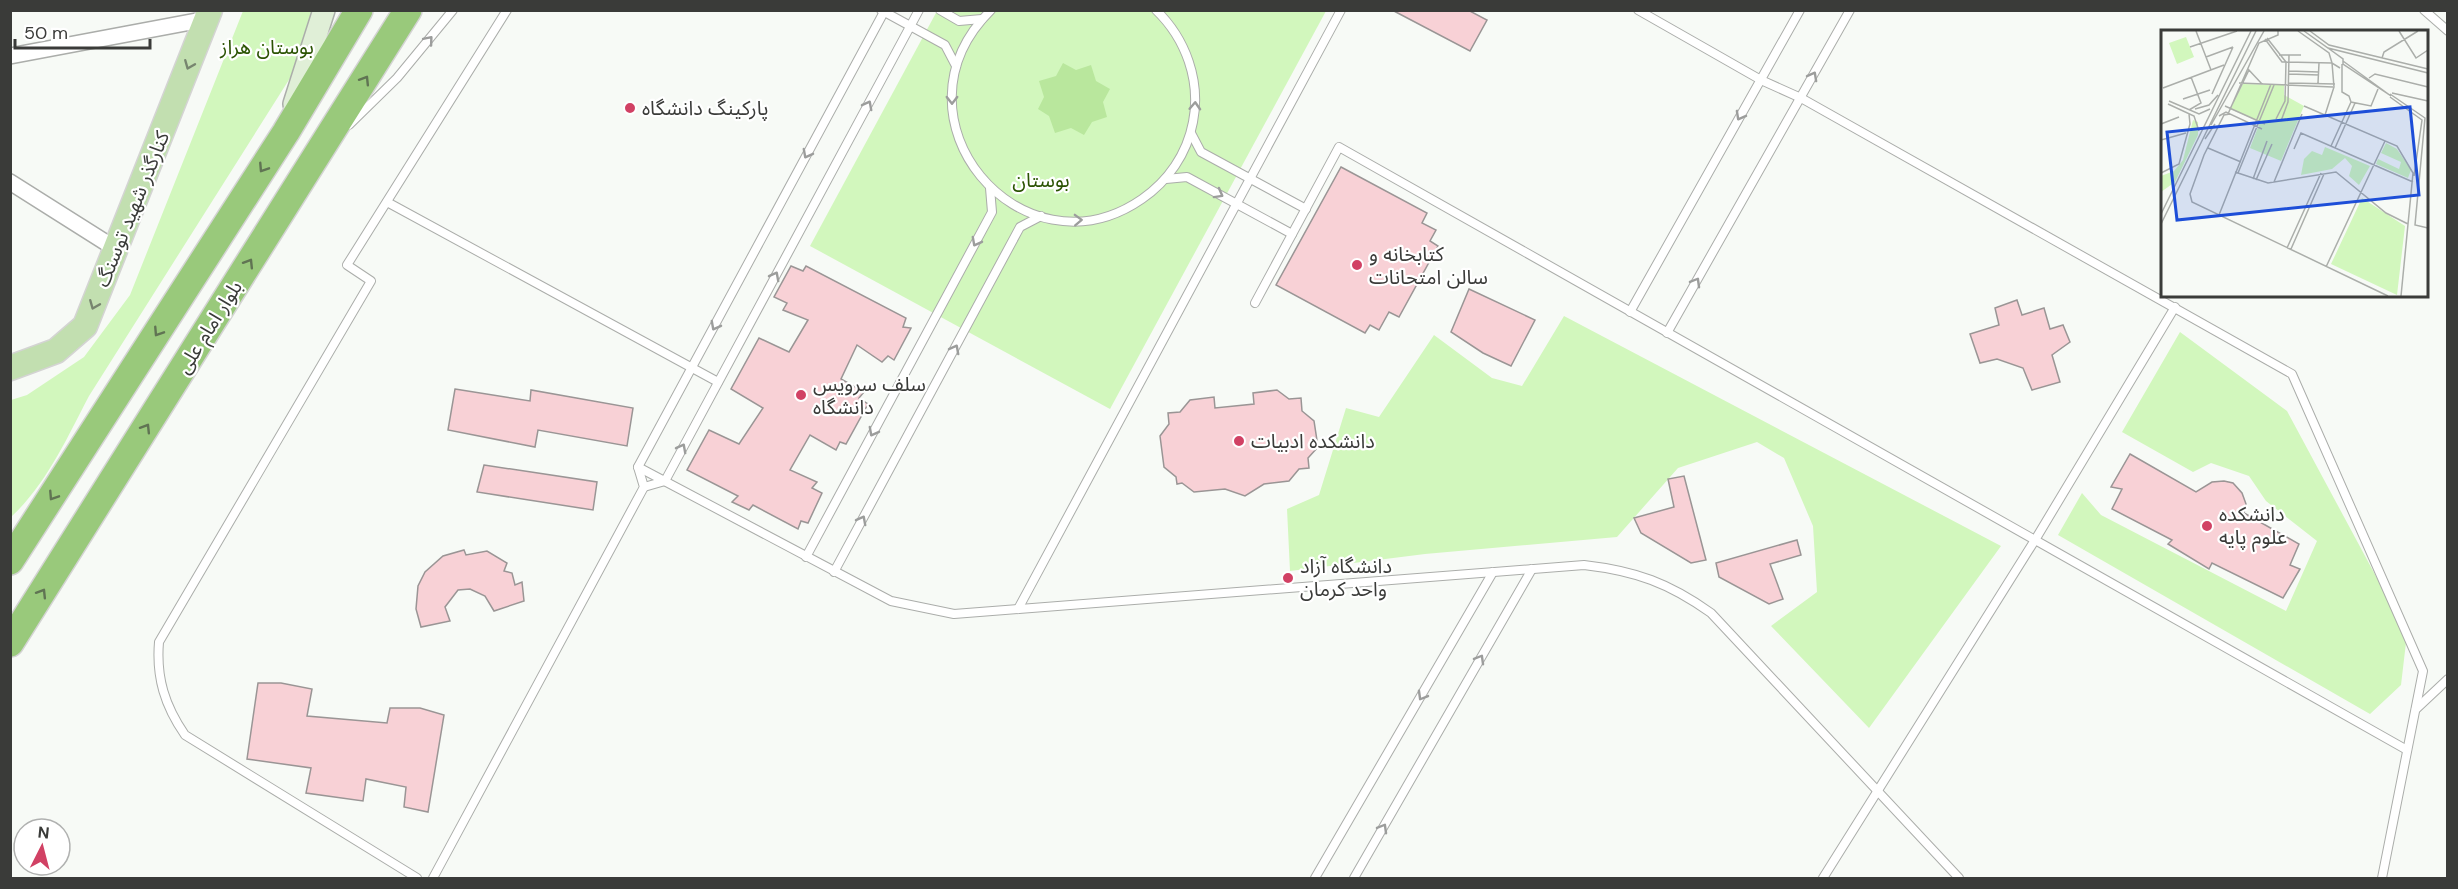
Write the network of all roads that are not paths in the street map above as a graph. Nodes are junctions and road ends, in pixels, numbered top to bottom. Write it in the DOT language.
graph roads {
  1 [pos="324,10"];
  2 [pos="359,10"];
  3 [pos="408,10"];
  4 [pos="453,10"];
  5 [pos="507,10"];
  6 [pos="919,10"];
  7 [pos="940,10"];
  8 [pos="991,10"];
  9 [pos="1156,10"];
  10 [pos="1341,10"];
  11 [pos="1638,10"];
  12 [pos="1800,10"];
  13 [pos="1850,10"];
  14 [pos="2424,10"];
  15 [pos="883,11"];
  16 [pos="208,15"];
  17 [pos="982,19"];
  18 [pos="910,26"];
  19 [pos="2448,31"];
  20 [pos="10,56"];
  21 [pos="956,66"];
  22 [pos="1761,80"];
  23 [pos="1801,98"];
  24 [pos="286,132"];
  25 [pos="1191,132"];
  26 [pos="316,158"];
  27 [pos="1166,179"];
  28 [pos="1250,179"];
  29 [pos="10,182"];
  30 [pos="990,188"];
  31 [pos="387,202"];
  32 [pos="1237,204"];
  33 [pos="1306,209"];
  34 [pos="1041,216"];
  35 [pos="1292,234"];
  36 [pos="116,249"];
  37 [pos="1255,303"];
  38 [pos="2175,307"];
  39 [pos="1630,312"];
  40 [pos="1667,333"];
  41 [pos="10,368"];
  42 [pos="692,368"];
  43 [pos="718,382"];
  44 [pos="638,467"];
  45 [pos="664,481"];
  46 [pos="644,487"];
  47 [pos="33,527"];
  48 [pos="2035,540"];
  49 [pos="10,546"];
  50 [pos="806,556"];
  51 [pos="10,561"];
  52 [pos="1532,569"];
  53 [pos="834,572"];
  54 [pos="1493,572"];
  55 [pos="1018,609"];
  56 [pos="10,643"];
  57 [pos="2448,679"];
  58 [pos="2416,709"];
  59 [pos="2407,750"];
  60 [pos="1877,790"];
  61 [pos="417,879"];
  62 [pos="433,879"];
  63 [pos="1315,879"];
  64 [pos="1354,879"];
  65 [pos="1823,879"];
  66 [pos="1959,879"];
  67 [pos="2382,879"];
  1 -- 24 [label="street"];
  2 -- 24 [label="highway, بلوار امام علی"];
  26 -- 3 [label="highway, بلوار امام علی, one-way"];
  26 -- 4 [label="lane, one-way"];
  5 -- 31 [label="lane"];
  6 -- 18 [label="lane"];
  7 -- 17 [label="lane"];
  8 -- 17 [label="lane"];
  25 -- 9 [label="lane, one-way"];
  10 -- 28 [label="lane"];
  11 -- 22 [label="lane"];
  12 -- 22 [label="lane"];
  23 -- 13 [label="lane, one-way"];
  14 -- 19 [label="lane"];
  15 -- 18 [label="lane"];
  15 -- 42 [label="lane, one-way"];
  16 -- 20 [label="street"];
  16 -- 36 [label="main road, کنارگذر شهید توسنگ, one-way"];
  17 -- 21 [label="lane"];
  18 -- 21 [label="lane"];
  43 -- 18 [label="lane, one-way"];
  21 -- 30 [label="lane, one-way"];
  22 -- 23 [label="lane"];
  22 -- 39 [label="lane, one-way"];
  23 -- 38 [label="lane"];
  40 -- 23 [label="lane, one-way"];
  24 -- 47 [label="highway, بلوار امام علی, one-way"];
  25 -- 27 [label="lane"];
  25 -- 28 [label="lane"];
  56 -- 26 [label="highway, بلوار امام علی, one-way"];
  27 -- 32 [label="lane, one-way"];
  34 -- 27 [label="lane, one-way"];
  28 -- 32 [label="lane"];
  28 -- 33 [label="lane"];
  29 -- 36 [label="street"];
  30 -- 34 [label="lane"];
  30 -- 50 [label="lane, one-way"];
  31 -- 42 [label="lane"];
  31 -- 61 [label="lane"];
  32 -- 35 [label="lane"];
  32 -- 55 [label="lane"];
  33 -- 35 [label="lane"];
  33 -- 39 [label="lane"];
  53 -- 34 [label="lane, one-way"];
  35 -- 37 [label="lane"];
  36 -- 41 [label="main road, کنارگذر شهید توسنگ, one-way"];
  38 -- 48 [label="lane"];
  38 -- 58 [label="lane"];
  39 -- 40 [label="lane"];
  40 -- 48 [label="lane"];
  42 -- 43 [label="lane"];
  42 -- 44 [label="lane"];
  45 -- 43 [label="lane, one-way"];
  44 -- 45 [label="lane"];
  44 -- 46 [label="lane"];
  45 -- 46 [label="lane"];
  45 -- 50 [label="lane"];
  46 -- 62 [label="lane"];
  47 -- 49 [label="highway"];
  47 -- 51 [label="highway, بلوار امام علی"];
  48 -- 59 [label="lane"];
  48 -- 60 [label="lane"];
  50 -- 53 [label="lane"];
  52 -- 54 [label="lane"];
  52 -- 60 [label="lane"];
  64 -- 52 [label="lane, one-way"];
  53 -- 55 [label="lane"];
  54 -- 55 [label="lane"];
  54 -- 63 [label="lane, one-way"];
  57 -- 58 [label="lane"];
  58 -- 59 [label="lane"];
  59 -- 67 [label="lane"];
  60 -- 65 [label="lane"];
  60 -- 66 [label="lane"];
}
